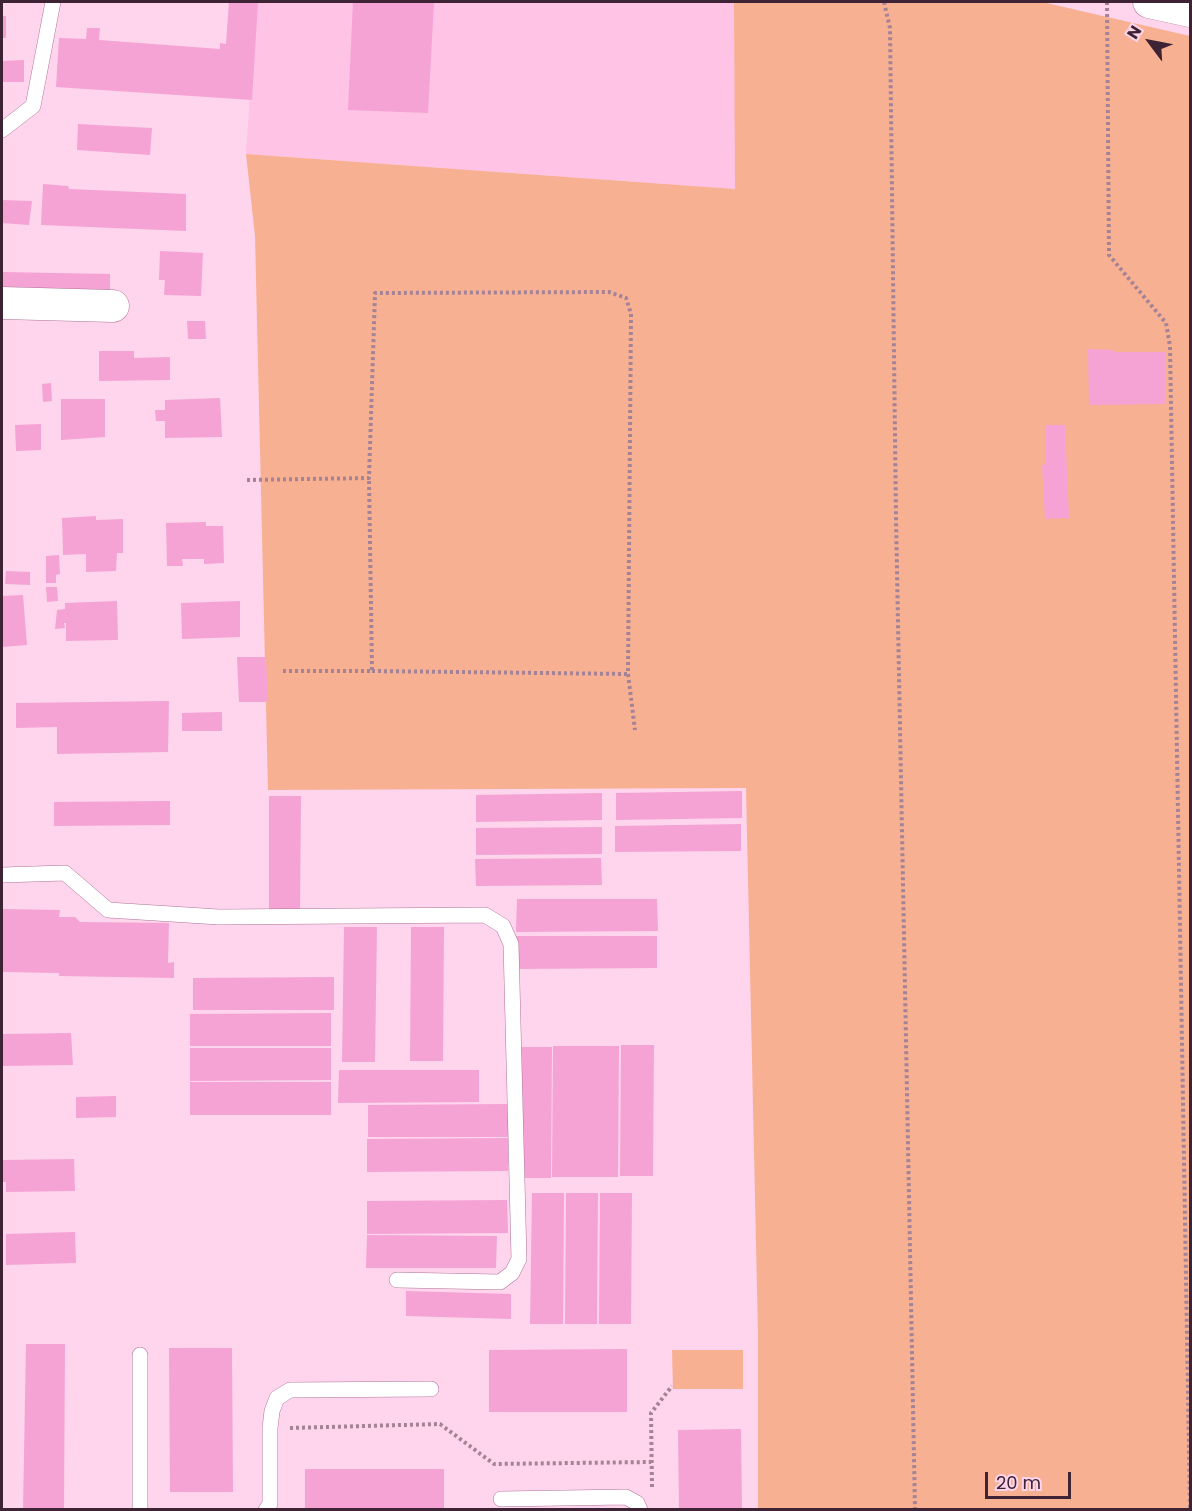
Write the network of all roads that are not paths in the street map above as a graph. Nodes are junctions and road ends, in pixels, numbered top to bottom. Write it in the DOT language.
graph roads {
  1 [pos="53,2"];
  2 [pos="1149,2"];
  3 [pos="1191,11"];
  4 [pos="2,130"];
  5 [pos="2,303"];
  6 [pos="112,306"];
  7 [pos="2,875"];
  8 [pos="397,1280"];
  9 [pos="140,1355"];
  10 [pos="431,1389"];
  11 [pos="501,1499"];
  12 [pos="639,1506"];
  13 [pos="140,1509"];
  14 [pos="267,1509"];
  1 -- 4 [label="lane"];
  2 -- 3 [label="street"];
  5 -- 6 [label="street"];
  7 -- 8 [label="lane"];
  9 -- 13 [label="lane"];
  10 -- 14 [label="lane"];
  11 -- 12 [label="lane"];
}
